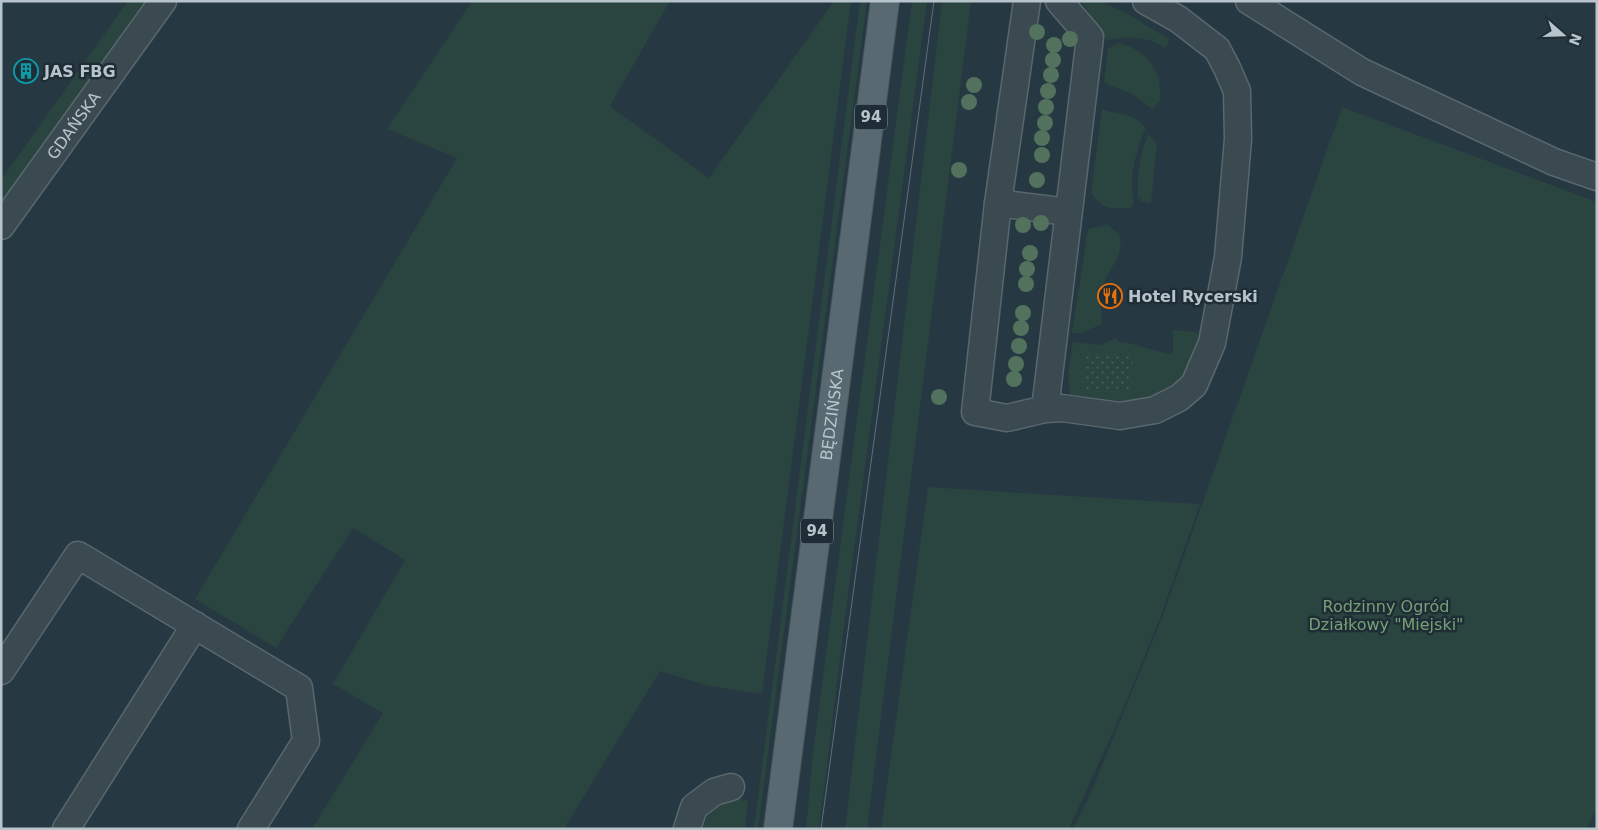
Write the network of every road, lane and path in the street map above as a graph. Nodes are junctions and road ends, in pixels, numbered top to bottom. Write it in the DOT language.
graph roads {
  1 [pos="163,1"];
  2 [pos="885,1"];
  3 [pos="1027,1"];
  4 [pos="1059,1"];
  5 [pos="1146,1"];
  6 [pos="1249,1"];
  7 [pos="1597,178"];
  8 [pos="998,203"];
  9 [pos="1068,212"];
  10 [pos="1,226"];
  11 [pos="1045,409"];
  12 [pos="195,625"];
  13 [pos="1,671"];
  14 [pos="732,787"];
  15 [pos="66,829"];
  16 [pos="251,829"];
  17 [pos="687,829"];
  18 [pos="778,829"];
  1 -- 10 [label="street, GDAŃSKA"];
  2 -- 18 [label="main road, BĘDZIŃSKA / 94"];
  3 -- 8 [label="street"];
  4 -- 9 [label="street"];
  5 -- 11 [label="street"];
  6 -- 7 [label="street"];
  8 -- 9 [label="street"];
  8 -- 11 [label="street"];
  9 -- 11 [label="street"];
  12 -- 13 [label="street"];
  12 -- 15 [label="street"];
  12 -- 16 [label="street"];
  14 -- 17 [label="street"];
}
